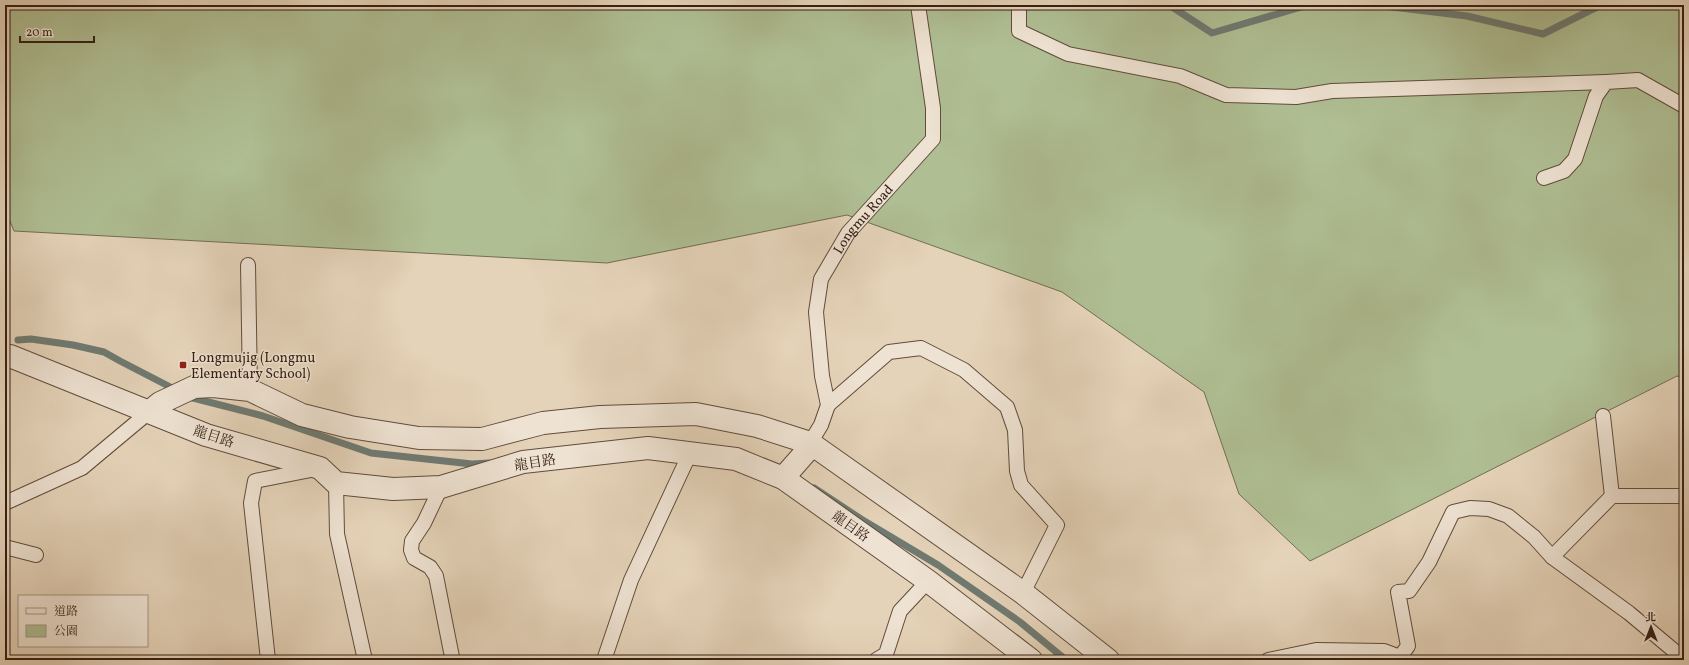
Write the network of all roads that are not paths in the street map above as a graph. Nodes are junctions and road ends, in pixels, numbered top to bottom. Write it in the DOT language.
graph roads {
  1 [pos="918,5"];
  2 [pos="1019,5"];
  3 [pos="1606,82"];
  4 [pos="1684,106"];
  5 [pos="1544,178"];
  6 [pos="248,265"];
  7 [pos="7,354"];
  8 [pos="250,390"];
  9 [pos="828,405"];
  10 [pos="154,408"];
  11 [pos="1603,416"];
  12 [pos="808,448"];
  13 [pos="690,453"];
  14 [pos="320,468"];
  15 [pos="785,475"];
  16 [pos="336,483"];
  17 [pos="441,486"];
  18 [pos="1612,496"];
  19 [pos="1684,496"];
  20 [pos="5,503"];
  21 [pos="5,547"];
  22 [pos="36,556"];
  23 [pos="1552,557"];
  24 [pos="928,581"];
  25 [pos="1024,593"];
  26 [pos="452,657"];
  27 [pos="1401,658"];
  28 [pos="1684,659"];
  29 [pos="268,660"];
  30 [pos="365,660"];
  31 [pos="604,660"];
  32 [pos="876,660"];
  33 [pos="1031,660"];
  34 [pos="1108,660"];
  35 [pos="1268,660"];
  1 -- 9 [label="lane, Longmu Road"];
  2 -- 3 [label="lane"];
  3 -- 4 [label="lane"];
  3 -- 5 [label="lane"];
  6 -- 8 [label="lane"];
  7 -- 10 [label="street, 龍目路"];
  8 -- 10 [label="street"];
  8 -- 12 [label="street"];
  9 -- 12 [label="lane"];
  9 -- 25 [label="lane"];
  10 -- 14 [label="street, 龍目路"];
  10 -- 20 [label="lane"];
  11 -- 18 [label="lane"];
  12 -- 15 [label="street"];
  12 -- 25 [label="street"];
  13 -- 15 [label="street, 龍目路"];
  13 -- 17 [label="street, 龍目路"];
  13 -- 31 [label="lane"];
  14 -- 16 [label="street, 龍目路"];
  14 -- 29 [label="lane"];
  15 -- 24 [label="street, 龍目路"];
  16 -- 17 [label="street, 龍目路"];
  16 -- 30 [label="lane"];
  17 -- 26 [label="lane"];
  18 -- 19 [label="lane"];
  18 -- 23 [label="lane"];
  21 -- 22 [label="lane"];
  23 -- 27 [label="lane"];
  23 -- 28 [label="lane"];
  24 -- 32 [label="lane"];
  24 -- 33 [label="street, 龍目路"];
  25 -- 34 [label="street"];
  27 -- 35 [label="lane"];
}
